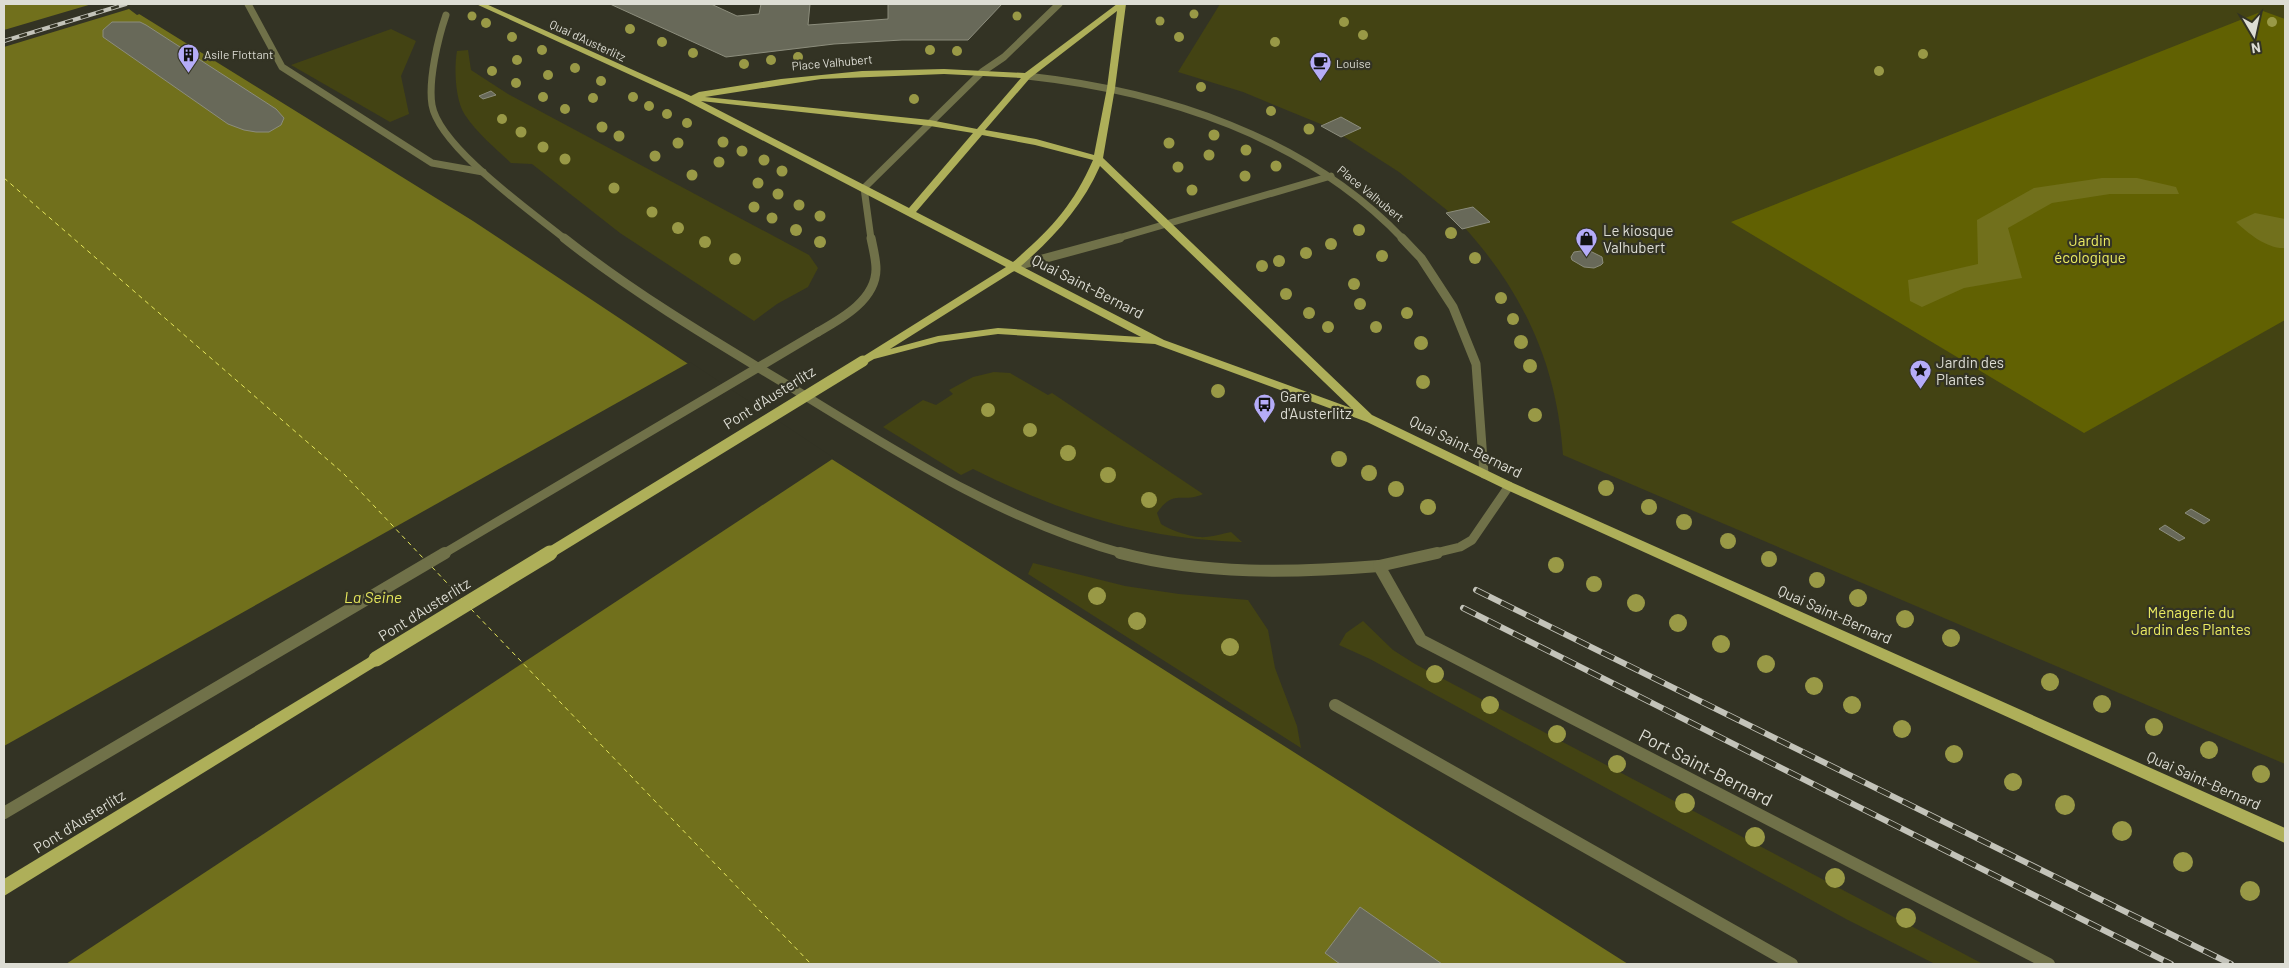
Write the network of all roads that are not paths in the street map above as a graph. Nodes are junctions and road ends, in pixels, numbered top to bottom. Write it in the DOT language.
graph roads {
  1 [pos="248,4"];
  2 [pos="480,4"];
  3 [pos="1059,4"];
  4 [pos="1122,4"];
  5 [pos="446,15"];
  6 [pos="982,72"];
  7 [pos="1027,76"];
  8 [pos="1111,88"];
  9 [pos="686,98"];
  10 [pos="930,123"];
  11 [pos="977,132"];
  12 [pos="1098,159"];
  13 [pos="483,172"];
  14 [pos="1330,176"];
  15 [pos="864,188"];
  16 [pos="911,212"];
  17 [pos="1167,225"];
  18 [pos="1014,267"];
  19 [pos="1160,342"];
  20 [pos="862,360"];
  21 [pos="1371,419"];
  22 [pos="1484,474"];
  23 [pos="1509,486"];
  24 [pos="1379,566"];
  25 [pos="1335,705"];
  26 [pos="4,813"];
  27 [pos="2285,836"];
  28 [pos="4,888"];
  29 [pos="1792,964"];
  30 [pos="2049,964"];
  1 -- 13 [label="street"];
  2 -- 9 [label="main road, Quai d'Austerlitz"];
  3 -- 6 [label="street"];
  4 -- 7 [label="main road"];
  4 -- 8 [label="main road"];
  5 -- 13 [label="street"];
  6 -- 7 [label="main road, Place Valhubert"];
  6 -- 9 [label="main road, Place Valhubert"];
  6 -- 10 [label="street"];
  7 -- 8 [label="street, Place Valhubert"];
  7 -- 11 [label="main road"];
  8 -- 12 [label="main road"];
  8 -- 14 [label="street, Place Valhubert"];
  9 -- 10 [label="main road"];
  9 -- 15 [label="main road"];
  10 -- 11 [label="main road"];
  10 -- 15 [label="street"];
  11 -- 12 [label="main road"];
  11 -- 16 [label="main road"];
  12 -- 17 [label="main road, Quai Saint-Bernard"];
  12 -- 18 [label="main road"];
  13 -- 24 [label="street"];
  14 -- 17 [label="street"];
  14 -- 22 [label="street, Place Valhubert"];
  15 -- 16 [label="main road"];
  15 -- 26 [label="street, Pont d'Austerlitz, bridge"];
  16 -- 18 [label="main road"];
  17 -- 18 [label="street"];
  17 -- 21 [label="main road, Quai Saint-Bernard"];
  18 -- 19 [label="main road, Quai Saint-Bernard"];
  18 -- 20 [label="main road"];
  19 -- 20 [label="main road"];
  19 -- 21 [label="main road, Quai Saint-Bernard"];
  20 -- 28 [label="main road, Pont d'Austerlitz, bridge"];
  21 -- 22 [label="main road, Quai Saint-Bernard"];
  22 -- 23 [label="main road, Quai Saint-Bernard"];
  23 -- 24 [label="street"];
  23 -- 27 [label="main road, Quai Saint-Bernard"];
  24 -- 30 [label="street, Port Saint-Bernard"];
  25 -- 29 [label="street"];
}
